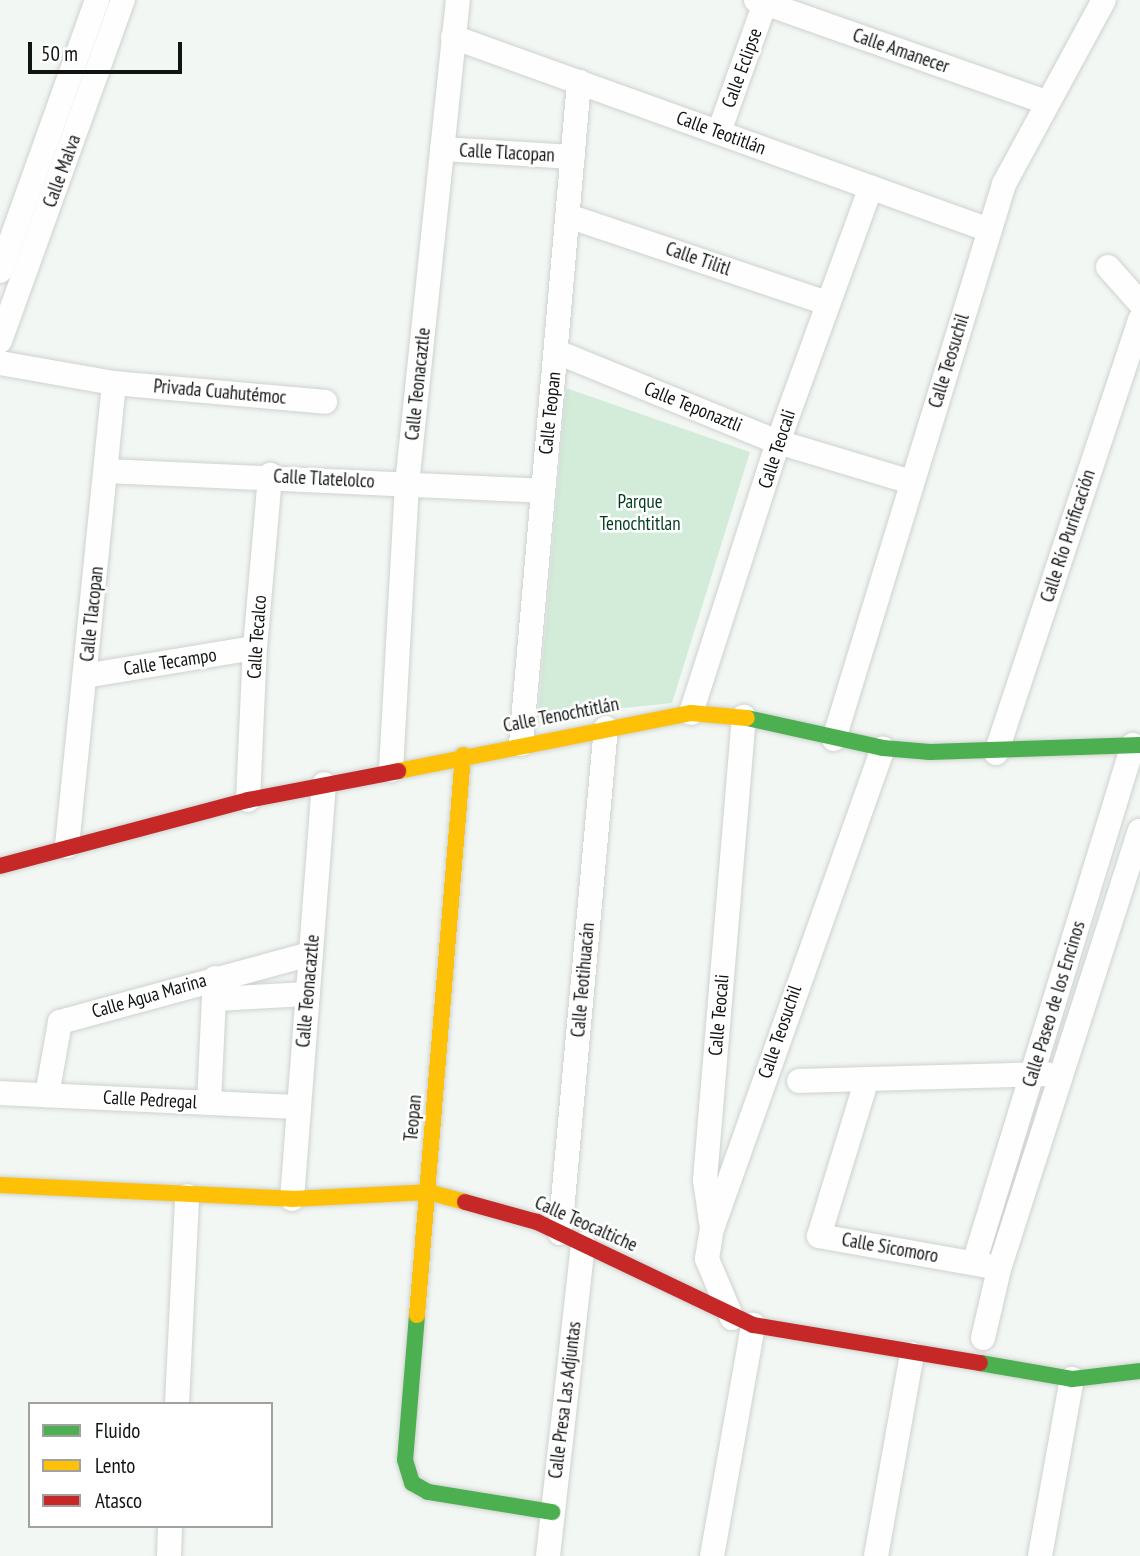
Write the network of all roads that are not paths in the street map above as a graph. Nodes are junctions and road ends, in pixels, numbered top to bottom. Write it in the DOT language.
graph roads {
  1 [pos="97,0"];
  2 [pos="123,0"];
  3 [pos="458,0"];
  4 [pos="1104,0"];
  5 [pos="761,2"];
  6 [pos="453,37"];
  7 [pos="579,82"];
  8 [pos="1045,102"];
  9 [pos="719,132"];
  10 [pos="442,149"];
  11 [pos="573,157"];
  12 [pos="871,187"];
  13 [pos="568,216"];
  14 [pos="989,230"];
  15 [pos="1108,267"];
  16 [pos="0,271"];
  17 [pos="827,303"];
  18 [pos="1140,303"];
  19 [pos="1140,319"];
  20 [pos="0,341"];
  21 [pos="557,352"];
  22 [pos="0,363"];
  23 [pos="114,383"];
  24 [pos="325,402"];
  25 [pos="778,442"];
  26 [pos="107,471"];
  27 [pos="270,475"];
  28 [pos="911,482"];
  29 [pos="407,484"];
  30 [pos="541,491"];
  31 [pos="255,648"];
  32 [pos="85,676"];
  33 [pos="691,713"];
  34 [pos="744,718"];
  35 [pos="606,728"];
  36 [pos="834,739"];
  37 [pos="521,744"];
  38 [pos="1137,745"];
  39 [pos="883,748"];
  40 [pos="996,753"];
  41 [pos="463,755"];
  42 [pos="391,770"];
  43 [pos="324,784"];
  44 [pos="248,800"];
  45 [pos="1113,810"];
  46 [pos="1140,818"];
  47 [pos="1140,831"];
  48 [pos="67,846"];
  49 [pos="0,866"];
  50 [pos="311,954"];
  51 [pos="215,988"];
  52 [pos="308,994"];
  53 [pos="1061,1073"];
  54 [pos="1032,1076"];
  55 [pos="867,1080"];
  56 [pos="799,1081"];
  57 [pos="0,1093"];
  58 [pos="47,1095"];
  59 [pos="209,1103"];
  60 [pos="299,1107"];
  61 [pos="0,1185"];
  62 [pos="428,1192"];
  63 [pos="187,1196"];
  64 [pos="292,1199"];
  65 [pos="712,1229"];
  66 [pos="559,1233"];
  67 [pos="583,1244"];
  68 [pos="974,1263"];
  69 [pos="999,1269"];
  70 [pos="742,1321"];
  71 [pos="983,1338"];
  72 [pos="912,1354"];
  73 [pos="1140,1371"];
  74 [pos="1072,1379"];
  75 [pos="177,1402"];
  76 [pos="552,1512"];
  77 [pos="170,1528"];
  78 [pos="169,1556"];
  79 [pos="548,1556"];
  80 [pos="712,1556"];
  81 [pos="876,1556"];
  82 [pos="1040,1556"];
  1 -- 16 [label="street, Calle Malva"];
  2 -- 20 [label="street, Calle Malva"];
  3 -- 6 [label="street, Calle Teonacaztle"];
  4 -- 8 [label="street, Calle Teosuchil"];
  5 -- 8 [label="street, Calle Amanecer"];
  5 -- 9 [label="street, Calle Eclipse"];
  6 -- 7 [label="street, Calle Teotitlán"];
  6 -- 10 [label="street, Calle Teonacaztle"];
  7 -- 9 [label="street, Calle Teotitlán"];
  7 -- 11 [label="street, Calle Teopan"];
  8 -- 14 [label="street, Calle Teosuchil"];
  9 -- 12 [label="street, Calle Teotitlán"];
  10 -- 11 [label="street, Calle Tlacopan"];
  10 -- 29 [label="street, Calle Teonacaztle"];
  11 -- 13 [label="street, Calle Teopan"];
  12 -- 14 [label="street, Calle Teotitlán"];
  12 -- 17 [label="street, Calle Teocali"];
  13 -- 17 [label="street, Calle Tilitl"];
  13 -- 21 [label="street, Calle Teopan"];
  14 -- 28 [label="street, Calle Teosuchil"];
  15 -- 18 [label="street"];
  17 -- 25 [label="street, Calle Teocali"];
  19 -- 40 [label="street, Calle Río Purificación"];
  21 -- 25 [label="street, Calle Teponaztli"];
  21 -- 30 [label="street, Calle Teopan"];
  22 -- 23 [label="street, Privada Cuahutémoc"];
  23 -- 24 [label="street, Privada Cuahutémoc"];
  23 -- 26 [label="street, Calle Tlacopan"];
  25 -- 28 [label="street, Calle Teponaztli"];
  25 -- 33 [label="street, Calle Teocali"];
  26 -- 27 [label="street, Calle Tlatelolco"];
  26 -- 32 [label="street, Calle Tlacopan"];
  27 -- 29 [label="street, Calle Tlatelolco"];
  27 -- 31 [label="street, Calle Tecalco"];
  28 -- 36 [label="street, Calle Teosuchil"];
  29 -- 30 [label="street, Calle Tlatelolco"];
  29 -- 42 [label="street, Calle Teonacaztle"];
  30 -- 37 [label="street, Calle Teopan"];
  31 -- 32 [label="street, Calle Tecampo"];
  31 -- 44 [label="street, Calle Tecalco"];
  32 -- 48 [label="street, Calle Tlacopan"];
  33 -- 34 [label="street, Calle Tenochtitlán"];
  33 -- 35 [label="street, Calle Tenochtitlán"];
  34 -- 36 [label="street, Calle Tenochtitlán"];
  34 -- 65 [label="street, Calle Teocali"];
  35 -- 37 [label="street, Calle Tenochtitlán"];
  35 -- 66 [label="street, Calle Teotihuacán"];
  36 -- 39 [label="street, Calle Tenochtitlán"];
  37 -- 41 [label="street, Calle Tenochtitlán"];
  38 -- 40 [label="street, Calle Tenochtitlán"];
  38 -- 45 [label="street, Calle Paseo de los Encinos"];
  39 -- 40 [label="street, Calle Tenochtitlán"];
  39 -- 65 [label="street, Calle Teosuchil"];
  41 -- 42 [label="street, Calle Tenochtitlán"];
  41 -- 62 [label="street, Teopan"];
  42 -- 43 [label="street, Calle Tenochtitlán"];
  43 -- 44 [label="street, Calle Tenochtitlán"];
  43 -- 50 [label="street, Calle Teonacaztle"];
  44 -- 48 [label="street, Calle Tenochtitlán"];
  45 -- 46 [label="street"];
  45 -- 54 [label="street, Calle Paseo de los Encinos"];
  47 -- 53 [label="street, Calle Paseo de los Encinos"];
  48 -- 49 [label="street, Calle Tenochtitlán"];
  50 -- 51 [label="street, Calle Agua Marina"];
  50 -- 52 [label="street, Calle Teonacaztle"];
  51 -- 52 [label="street"];
  51 -- 58 [label="street, Calle Agua Marina"];
  51 -- 59 [label="street"];
  52 -- 60 [label="street, Calle Teonacaztle"];
  53 -- 54 [label="street"];
  53 -- 69 [label="street, Calle Paseo de los Encinos"];
  54 -- 55 [label="street"];
  54 -- 68 [label="street, Calle Paseo de los Encinos"];
  55 -- 56 [label="street"];
  55 -- 68 [label="street, Calle Sicomoro"];
  57 -- 58 [label="street, Calle Pedregal"];
  58 -- 59 [label="street, Calle Pedregal"];
  59 -- 60 [label="street, Calle Pedregal"];
  60 -- 64 [label="street, Calle Teonacaztle"];
  61 -- 63 [label="street, Calle Teocaltiche"];
  62 -- 64 [label="street, Calle Teocaltiche"];
  62 -- 66 [label="street, Calle Teocaltiche"];
  62 -- 76 [label="street, Teopan"];
  63 -- 64 [label="street, Calle Teocaltiche"];
  63 -- 75 [label="street"];
  65 -- 70 [label="street, Calle Teosuchil"];
  66 -- 67 [label="street, Calle Teocaltiche"];
  67 -- 70 [label="street, Calle Teocaltiche"];
  67 -- 76 [label="street, Calle Presa Las Adjuntas"];
  68 -- 69 [label="street, Calle Sicomoro"];
  69 -- 71 [label="street, Calle Paseo de los Encinos"];
  70 -- 72 [label="street, Calle Teocaltiche"];
  70 -- 80 [label="street"];
  72 -- 74 [label="street, Calle Teocaltiche"];
  72 -- 81 [label="street"];
  73 -- 74 [label="street, Calle Teocaltiche"];
  74 -- 82 [label="street"];
  76 -- 79 [label="street, Calle Presa Las Adjuntas"];
  77 -- 78 [label="street"];
}
